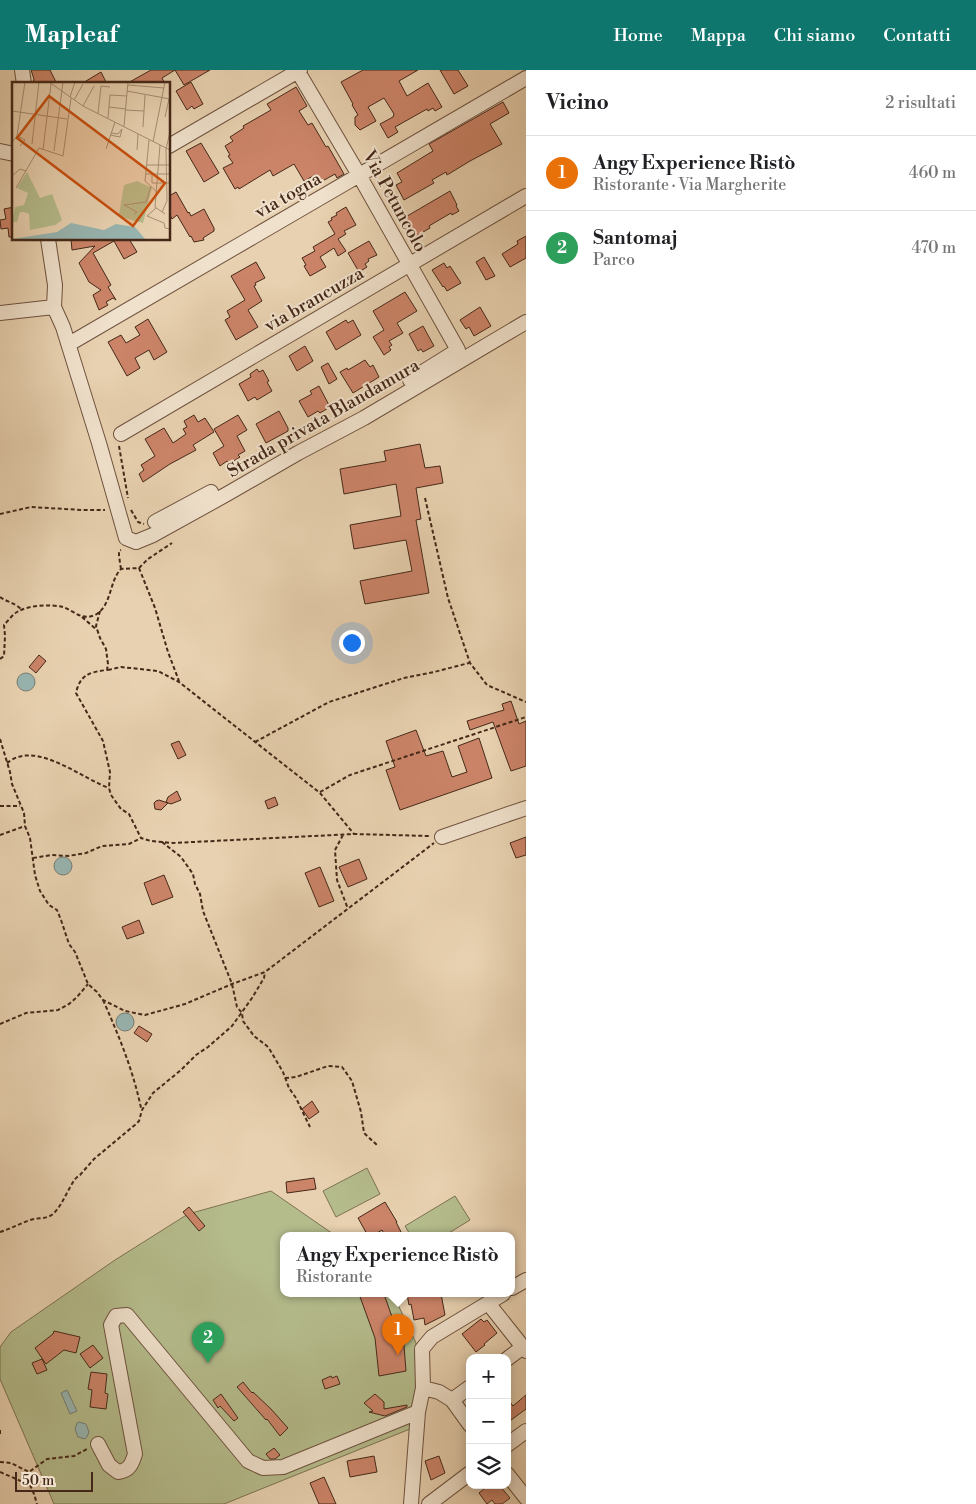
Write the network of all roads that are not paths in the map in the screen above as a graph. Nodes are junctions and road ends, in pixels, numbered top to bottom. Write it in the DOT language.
graph roads {
  1 [pos="298,70"];
  2 [pos="526,78"];
  3 [pos="170,145"];
  4 [pos="359,175"];
  5 [pos="526,196"];
  6 [pos="48,240"];
  7 [pos="409,265"];
  8 [pos="54,307"];
  9 [pos="0,313"];
  10 [pos="526,322"];
  11 [pos="69,344"];
  12 [pos="362,414"];
  13 [pos="121,434"];
  14 [pos="297,450"];
  15 [pos="155,522"];
  16 [pos="526,808"];
  17 [pos="442,837"];
  18 [pos="526,1280"];
  19 [pos="515,1286"];
  20 [pos="498,1297"];
  21 [pos="488,1303"];
  22 [pos="525,1349"];
  23 [pos="511,1357"];
  24 [pos="423,1388"];
  25 [pos="466,1390"];
  26 [pos="452,1400"];
  27 [pos="418,1412"];
  28 [pos="466,1419"];
  29 [pos="526,1431"];
  30 [pos="98,1444"];
  31 [pos="508,1444"];
  32 [pos="466,1477"];
  33 [pos="511,1479"];
  34 [pos="526,1498"];
  35 [pos="411,1504"];
  36 [pos="429,1504"];
  1 -- 3 [label="street"];
  1 -- 4 [label="street, Via Petuncolo"];
  2 -- 4 [label="street, via togna"];
  4 -- 7 [label="street, Via Petuncolo"];
  4 -- 11 [label="street, via togna"];
  5 -- 7 [label="street, via brancuzza"];
  6 -- 8 [label="street"];
  7 -- 12 [label="street, Via Petuncolo"];
  7 -- 13 [label="street, via brancuzza"];
  8 -- 9 [label="street"];
  8 -- 11 [label="street"];
  10 -- 12 [label="street, Strada privata Blandamura"];
  11 -- 14 [label="street, Strada privata Blandamura"];
  12 -- 14 [label="street, Strada privata Blandamura"];
  14 -- 15 [label="street"];
  16 -- 17 [label="street"];
  18 -- 19 [label="street"];
  20 -- 21 [label="street"];
  21 -- 22 [label="street"];
  21 -- 24 [label="street"];
  22 -- 23 [label="street"];
  24 -- 26 [label="street"];
  24 -- 27 [label="street"];
  25 -- 26 [label="street"];
  26 -- 28 [label="street"];
  27 -- 30 [label="street"];
  27 -- 35 [label="street"];
  29 -- 31 [label="street"];
  32 -- 36 [label="street"];
  33 -- 34 [label="street"];
}
